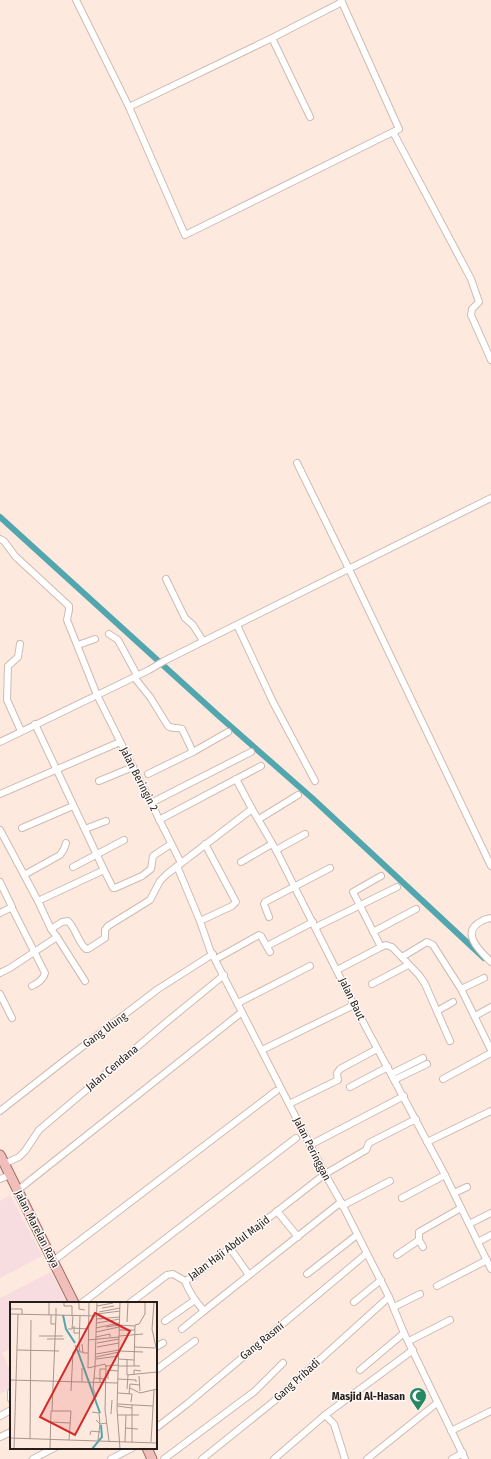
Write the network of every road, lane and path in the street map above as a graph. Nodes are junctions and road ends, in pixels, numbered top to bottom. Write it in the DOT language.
graph roads {
  1 [pos="76,0"];
  2 [pos="341,1"];
  3 [pos="272,38"];
  4 [pos="129,107"];
  5 [pos="310,117"];
  6 [pos="393,132"];
  7 [pos="491,360"];
  8 [pos="297,462"];
  9 [pos="491,498"];
  10 [pos="0,539"];
  11 [pos="349,569"];
  12 [pos="166,579"];
  13 [pos="237,625"];
  14 [pos="109,634"];
  15 [pos="95,639"];
  16 [pos="203,641"];
  17 [pos="20,644"];
  18 [pos="78,645"];
  19 [pos="136,676"];
  20 [pos="97,694"];
  21 [pos="35,724"];
  22 [pos="21,731"];
  23 [pos="228,732"];
  24 [pos="0,742"];
  25 [pos="120,742"];
  26 [pos="193,752"];
  27 [pos="251,752"];
  28 [pos="261,766"];
  29 [pos="133,767"];
  30 [pos="56,770"];
  31 [pos="148,774"];
  32 [pos="236,779"];
  33 [pos="99,780"];
  34 [pos="315,781"];
  35 [pos="0,794"];
  36 [pos="298,795"];
  37 [pos="151,803"];
  38 [pos="73,806"];
  39 [pos="252,809"];
  40 [pos="258,819"];
  41 [pos="159,820"];
  42 [pos="106,821"];
  43 [pos="22,828"];
  44 [pos="85,829"];
  45 [pos="0,830"];
  46 [pos="305,834"];
  47 [pos="124,840"];
  48 [pos="66,843"];
  49 [pos="171,844"];
  50 [pos="205,844"];
  51 [pos="274,847"];
  52 [pos="98,854"];
  53 [pos="241,862"];
  54 [pos="179,865"];
  55 [pos="491,866"];
  56 [pos="73,867"];
  57 [pos="330,868"];
  58 [pos="104,870"];
  59 [pos="24,875"];
  60 [pos="381,876"];
  61 [pos="0,882"];
  62 [pos="294,886"];
  63 [pos="397,886"];
  64 [pos="38,902"];
  65 [pos="359,905"];
  66 [pos="12,908"];
  67 [pos="416,909"];
  68 [pos="0,913"];
  69 [pos="269,917"];
  70 [pos="491,918"];
  71 [pos="200,921"];
  72 [pos="314,925"];
  73 [pos="52,929"];
  74 [pos="373,932"];
  75 [pos="57,937"];
  76 [pos="381,947"];
  77 [pos="35,952"];
  78 [pos="215,957"];
  79 [pos="402,957"];
  80 [pos="491,962"];
  81 [pos="408,965"];
  82 [pos="310,966"];
  83 [pos="337,970"];
  84 [pos="0,973"];
  85 [pos="224,975"];
  86 [pos="484,978"];
  87 [pos="85,981"];
  88 [pos="372,984"];
  89 [pos="32,986"];
  90 [pos="461,989"];
  91 [pos="0,994"];
  92 [pos="453,1002"];
  93 [pos="238,1003"];
  94 [pos="354,1005"];
  95 [pos="491,1007"];
  96 [pos="437,1011"];
  97 [pos="242,1012"];
  98 [pos="475,1016"];
  99 [pos="12,1018"];
  100 [pos="450,1041"];
  101 [pos="378,1049"];
  102 [pos="262,1050"];
  103 [pos="491,1050"];
  104 [pos="491,1053"];
  105 [pos="423,1058"];
  106 [pos="427,1064"];
  107 [pos="388,1067"];
  108 [pos="393,1077"];
  109 [pos="442,1079"];
  110 [pos="350,1087"];
  111 [pos="276,1091"];
  112 [pos="404,1096"];
  113 [pos="289,1104"];
  114 [pos="0,1111"];
  115 [pos="491,1111"];
  116 [pos="416,1119"];
  117 [pos="296,1138"];
  118 [pos="427,1142"];
  119 [pos="310,1145"];
  120 [pos="0,1155"];
  121 [pos="4,1164"];
  122 [pos="325,1174"];
  123 [pos="10,1175"];
  124 [pos="445,1175"];
  125 [pos="0,1179"];
  126 [pos="390,1181"];
  127 [pos="467,1187"];
  128 [pos="18,1190"];
  129 [pos="454,1193"];
  130 [pos="402,1198"];
  131 [pos="342,1204"];
  132 [pos="461,1208"];
  133 [pos="277,1211"];
  134 [pos="491,1213"];
  135 [pos="469,1224"];
  136 [pos="357,1235"];
  137 [pos="491,1235"];
  138 [pos="298,1237"];
  139 [pos="419,1240"];
  140 [pos="478,1242"];
  141 [pos="423,1247"];
  142 [pos="230,1248"];
  143 [pos="366,1254"];
  144 [pos="397,1255"];
  145 [pos="487,1260"];
  146 [pos="53,1261"];
  147 [pos="491,1269"];
  148 [pos="307,1274"];
  149 [pos="249,1275"];
  150 [pos="380,1280"];
  151 [pos="185,1281"];
  152 [pos="437,1286"];
  153 [pos="420,1294"];
  154 [pos="390,1297"];
  155 [pos="195,1300"];
  156 [pos="74,1302"];
  157 [pos="83,1302"];
  158 [pos="131,1302"];
  159 [pos="354,1302"];
  160 [pos="394,1307"];
  161 [pos="204,1311"];
  162 [pos="450,1320"];
  163 [pos="165,1321"];
  164 [pos="182,1330"];
  165 [pos="404,1333"];
  166 [pos="195,1341"];
  167 [pos="409,1341"];
  168 [pos="163,1343"];
  169 [pos="157,1346"];
  170 [pos="413,1350"];
  171 [pos="283,1363"];
  172 [pos="157,1369"];
  173 [pos="360,1370"];
  174 [pos="437,1403"];
  175 [pos="10,1411"];
  176 [pos="491,1411"];
  177 [pos="325,1415"];
  178 [pos="0,1416"];
  179 [pos="157,1427"];
  180 [pos="451,1431"];
  181 [pos="10,1433"];
  182 [pos="0,1438"];
  183 [pos="52,1449"];
  184 [pos="130,1449"];
  185 [pos="147,1449"];
  186 [pos="464,1456"];
  187 [pos="33,1459"];
  188 [pos="111,1459"];
  189 [pos="152,1459"];
  190 [pos="164,1459"];
  191 [pos="202,1459"];
  192 [pos="274,1459"];
  193 [pos="345,1459"];
  194 [pos="367,1459"];
  195 [pos="452,1459"];
  1 -- 4 [label="street"];
  2 -- 3 [label="street"];
  2 -- 6 [label="street"];
  3 -- 4 [label="street"];
  3 -- 5 [label="street"];
  4 -- 6 [label="street"];
  6 -- 7 [label="street"];
  8 -- 11 [label="street"];
  9 -- 11 [label="street"];
  10 -- 18 [label="street, Jalan Beringin 2"];
  11 -- 13 [label="street"];
  11 -- 55 [label="street"];
  12 -- 16 [label="street"];
  13 -- 16 [label="street"];
  13 -- 34 [label="street"];
  14 -- 19 [label="street"];
  15 -- 18 [label="street"];
  16 -- 19 [label="street"];
  17 -- 22 [label="street"];
  18 -- 20 [label="street, Jalan Beringin 2"];
  19 -- 20 [label="street"];
  19 -- 26 [label="street"];
  20 -- 21 [label="street"];
  20 -- 25 [label="street, Jalan Beringin 2"];
  21 -- 22 [label="street"];
  21 -- 30 [label="street"];
  22 -- 24 [label="street"];
  23 -- 26 [label="street"];
  25 -- 29 [label="street, Jalan Beringin 2"];
  25 -- 30 [label="street"];
  26 -- 31 [label="street"];
  27 -- 37 [label="street"];
  28 -- 32 [label="street"];
  29 -- 33 [label="street"];
  29 -- 37 [label="street, Jalan Beringin 2"];
  30 -- 35 [label="street"];
  30 -- 38 [label="street"];
  32 -- 39 [label="street, Jalan Baut"];
  32 -- 41 [label="street"];
  36 -- 40 [label="street"];
  37 -- 41 [label="street, Jalan Beringin 2"];
  38 -- 43 [label="street"];
  38 -- 44 [label="street"];
  39 -- 40 [label="street, Jalan Baut"];
  39 -- 50 [label="street"];
  40 -- 51 [label="street, Jalan Baut"];
  41 -- 49 [label="street, Jalan Beringin 2"];
  42 -- 44 [label="street"];
  44 -- 52 [label="street"];
  45 -- 59 [label="street"];
  46 -- 51 [label="street"];
  47 -- 52 [label="street"];
  48 -- 59 [label="street"];
  49 -- 54 [label="street, Jalan Beringin 2"];
  49 -- 58 [label="street"];
  50 -- 54 [label="street"];
  50 -- 71 [label="street"];
  51 -- 53 [label="street"];
  51 -- 62 [label="street, Jalan Baut"];
  52 -- 56 [label="street"];
  52 -- 58 [label="street"];
  54 -- 71 [label="street, Jalan Peringgan"];
  54 -- 73 [label="street"];
  57 -- 62 [label="street"];
  58 -- 64 [label="street"];
  59 -- 64 [label="street"];
  60 -- 65 [label="street"];
  61 -- 66 [label="street"];
  62 -- 69 [label="street"];
  62 -- 72 [label="street, Jalan Baut"];
  63 -- 65 [label="street"];
  64 -- 73 [label="street"];
  65 -- 72 [label="street"];
  65 -- 74 [label="street"];
  66 -- 68 [label="street"];
  66 -- 77 [label="street"];
  67 -- 74 [label="street"];
  70 -- 80 [label="street"];
  71 -- 78 [label="street, Jalan Peringgan"];
  72 -- 78 [label="street"];
  72 -- 83 [label="street, Jalan Baut"];
  73 -- 75 [label="street"];
  74 -- 76 [label="street"];
  75 -- 77 [label="street"];
  75 -- 87 [label="street"];
  76 -- 79 [label="street"];
  76 -- 83 [label="street"];
  77 -- 84 [label="street"];
  77 -- 89 [label="street"];
  78 -- 85 [label="street, Jalan Peringgan"];
  78 -- 114 [label="street, Gang Ulung"];
  79 -- 81 [label="street"];
  79 -- 90 [label="street"];
  81 -- 88 [label="street"];
  81 -- 96 [label="street"];
  82 -- 93 [label="street"];
  83 -- 94 [label="street, Jalan Baut"];
  85 -- 93 [label="street, Jalan Peringgan"];
  85 -- 121 [label="street, Jalan Cendana"];
  86 -- 90 [label="street"];
  90 -- 98 [label="street"];
  91 -- 99 [label="street"];
  92 -- 96 [label="street"];
  93 -- 97 [label="street, Jalan Peringgan"];
  94 -- 101 [label="street, Jalan Baut"];
  94 -- 102 [label="street"];
  95 -- 98 [label="street"];
  96 -- 100 [label="street"];
  97 -- 102 [label="street, Jalan Peringgan"];
  97 -- 128 [label="street"];
  98 -- 103 [label="street"];
  101 -- 107 [label="street, Jalan Baut"];
  101 -- 113 [label="street"];
  102 -- 113 [label="street, Jalan Peringgan"];
  104 -- 109 [label="street"];
  105 -- 108 [label="street"];
  106 -- 108 [label="street"];
  107 -- 108 [label="street, Jalan Baut"];
  107 -- 110 [label="street"];
  108 -- 112 [label="street, Jalan Baut"];
  111 -- 146 [label="street"];
  112 -- 116 [label="street, Jalan Baut"];
  112 -- 119 [label="street"];
  113 -- 119 [label="street, Jalan Peringgan"];
  115 -- 118 [label="street"];
  116 -- 118 [label="street, Jalan Baut"];
  116 -- 122 [label="street, Jalan Haji Abdul Majid"];
  117 -- 157 [label="street"];
  118 -- 124 [label="street, Jalan Baut"];
  119 -- 122 [label="street, Jalan Peringgan"];
  120 -- 121 [label="main road, Jalan Marelan Raya"];
  121 -- 123 [label="main road, Jalan Marelan Raya"];
  122 -- 131 [label="street, Jalan Peringgan"];
  122 -- 133 [label="street, Jalan Haji Abdul Majid"];
  123 -- 125 [label="street"];
  123 -- 128 [label="main road, Jalan Marelan Raya"];
  124 -- 129 [label="street, Jalan Baut"];
  124 -- 130 [label="street"];
  126 -- 131 [label="street"];
  127 -- 129 [label="street"];
  128 -- 146 [label="main road, Jalan Marelan Raya"];
  129 -- 132 [label="street, Jalan Baut"];
  131 -- 136 [label="street, Jalan Peringgan"];
  131 -- 138 [label="street"];
  132 -- 135 [label="street, Jalan Baut"];
  132 -- 139 [label="street"];
  133 -- 138 [label="street"];
  133 -- 142 [label="street, Jalan Haji Abdul Majid"];
  134 -- 135 [label="street"];
  135 -- 140 [label="street, Jalan Baut"];
  136 -- 143 [label="street, Jalan Peringgan"];
  136 -- 148 [label="street"];
  137 -- 140 [label="street"];
  138 -- 149 [label="street"];
  139 -- 141 [label="street"];
  139 -- 144 [label="street"];
  140 -- 145 [label="street, Jalan Baut"];
  142 -- 149 [label="street"];
  142 -- 151 [label="street, Jalan Haji Abdul Majid"];
  143 -- 150 [label="street, Jalan Peringgan"];
  143 -- 179 [label="street, Gang Rasmi"];
  145 -- 147 [label="street, Jalan Baut"];
  145 -- 152 [label="street"];
  146 -- 156 [label="main road, Jalan Marelan Raya"];
  149 -- 161 [label="street"];
  150 -- 154 [label="street, Jalan Peringgan"];
  150 -- 159 [label="street"];
  151 -- 155 [label="street"];
  151 -- 158 [label="street, Jalan Haji Abdul Majid"];
  153 -- 160 [label="street"];
  154 -- 160 [label="street, Jalan Peringgan"];
  154 -- 191 [label="street, Gang Pribadi"];
  155 -- 161 [label="street"];
  155 -- 163 [label="street"];
  160 -- 165 [label="street, Jalan Peringgan"];
  161 -- 164 [label="street"];
  162 -- 167 [label="street"];
  165 -- 167 [label="street, Jalan Peringgan"];
  165 -- 173 [label="street"];
  166 -- 172 [label="street"];
  167 -- 170 [label="street, Jalan Peringgan"];
  168 -- 169 [label="street"];
  170 -- 174 [label="street, Jalan Peringgan"];
  170 -- 177 [label="street"];
  171 -- 190 [label="street"];
  174 -- 180 [label="street, Jalan Peringgan"];
  174 -- 194 [label="street"];
  175 -- 178 [label="street"];
  176 -- 180 [label="street"];
  177 -- 192 [label="street"];
  177 -- 193 [label="street"];
  180 -- 186 [label="street, Jalan Peringgan"];
  181 -- 182 [label="street"];
  183 -- 187 [label="street"];
  184 -- 188 [label="street"];
  185 -- 189 [label="main road"];
  186 -- 195 [label="street"];
}
